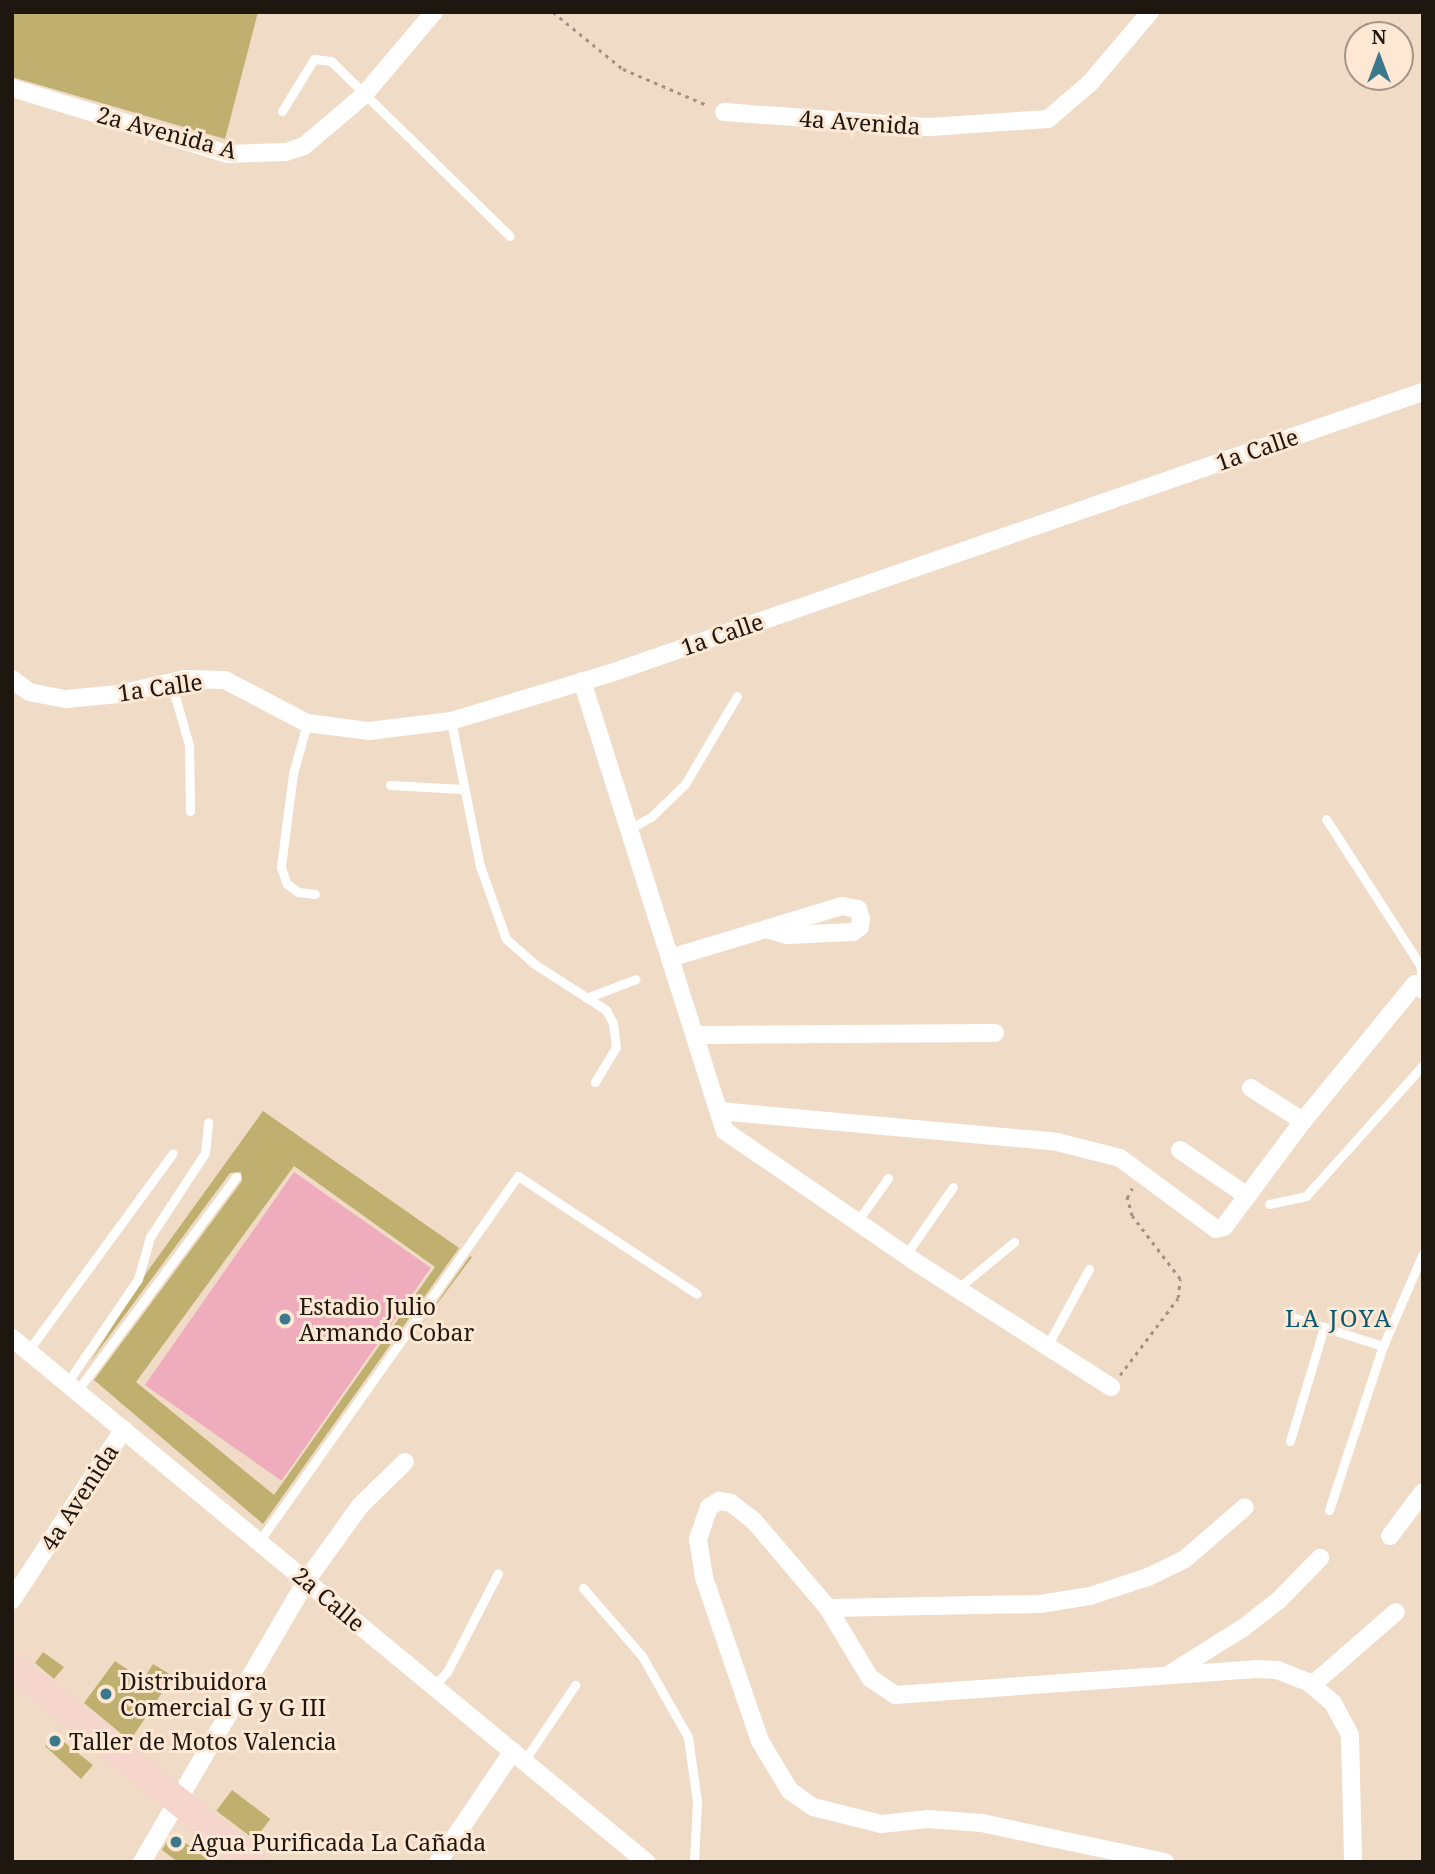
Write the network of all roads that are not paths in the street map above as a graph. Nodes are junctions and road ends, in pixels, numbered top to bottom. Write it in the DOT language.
graph roads {
  1 [pos="434,12"];
  2 [pos="1150,12"];
  3 [pos="12,88"];
  4 [pos="363,96"];
  5 [pos="282,111"];
  6 [pos="724,112"];
  7 [pos="510,236"];
  8 [pos="1423,392"];
  9 [pos="12,679"];
  10 [pos="582,681"];
  11 [pos="171,682"];
  12 [pos="737,696"];
  13 [pos="451,721"];
  14 [pos="307,723"];
  15 [pos="390,785"];
  16 [pos="463,789"];
  17 [pos="190,811"];
  18 [pos="1326,819"];
  19 [pos="629,829"];
  20 [pos="315,894"];
  21 [pos="770,930"];
  22 [pos="670,958"];
  23 [pos="636,979"];
  24 [pos="1419,987"];
  25 [pos="586,998"];
  26 [pos="995,1033"];
  27 [pos="695,1035"];
  28 [pos="1423,1065"];
  29 [pos="595,1082"];
  30 [pos="1251,1088"];
  31 [pos="719,1111"];
  32 [pos="1303,1121"];
  33 [pos="208,1122"];
  34 [pos="1180,1150"];
  35 [pos="173,1153"];
  36 [pos="236,1177"];
  37 [pos="888,1178"];
  38 [pos="953,1187"];
  39 [pos="1246,1195"];
  40 [pos="1269,1204"];
  41 [pos="857,1222"];
  42 [pos="1014,1242"];
  43 [pos="1423,1253"];
  44 [pos="905,1256"];
  45 [pos="1089,1269"];
  46 [pos="957,1289"];
  47 [pos="697,1294"];
  48 [pos="1292,1317"];
  49 [pos="1324,1327"];
  50 [pos="12,1338"];
  51 [pos="1047,1346"];
  52 [pos="1383,1346"];
  53 [pos="27,1351"];
  54 [pos="72,1387"];
  55 [pos="1111,1387"];
  56 [pos="124,1429"];
  57 [pos="1290,1441"];
  58 [pos="405,1462"];
  59 [pos="1423,1492"];
  60 [pos="1245,1507"];
  61 [pos="1329,1510"];
  62 [pos="1390,1536"];
  63 [pos="260,1540"];
  64 [pos="1320,1558"];
  65 [pos="498,1573"];
  66 [pos="306,1580"];
  67 [pos="583,1588"];
  68 [pos="12,1600"];
  69 [pos="828,1608"];
  70 [pos="1396,1612"];
  71 [pos="1230,1635"];
  72 [pos="12,1666"];
  73 [pos="1224,1671"];
  74 [pos="1167,1676"];
  75 [pos="575,1685"];
  76 [pos="1312,1685"];
  77 [pos="433,1686"];
  78 [pos="518,1756"];
  79 [pos="178,1800"];
  80 [pos="142,1862"];
  81 [pos="253,1862"];
  82 [pos="438,1862"];
  83 [pos="646,1862"];
  84 [pos="694,1862"];
  85 [pos="1165,1862"];
  86 [pos="1353,1862"];
  1 -- 4 [label="street, 2a Avenida A"];
  2 -- 6 [label="street, 4a Avenida"];
  3 -- 4 [label="street, 2a Avenida A"];
  4 -- 5 [label="lane"];
  4 -- 7 [label="lane"];
  8 -- 10 [label="street, 1a Calle"];
  9 -- 11 [label="street, 1a Calle"];
  10 -- 13 [label="street, 1a Calle"];
  10 -- 19 [label="street"];
  11 -- 14 [label="street, 1a Calle"];
  11 -- 17 [label="lane"];
  12 -- 19 [label="lane"];
  13 -- 14 [label="street, 1a Calle"];
  13 -- 16 [label="lane"];
  14 -- 20 [label="lane"];
  15 -- 16 [label="lane"];
  16 -- 25 [label="lane"];
  18 -- 24 [label="lane"];
  19 -- 22 [label="street"];
  21 -- 22 [label="street"];
  22 -- 27 [label="street"];
  23 -- 25 [label="lane"];
  24 -- 32 [label="street"];
  25 -- 29 [label="lane"];
  26 -- 27 [label="street"];
  27 -- 31 [label="street"];
  28 -- 40 [label="lane"];
  30 -- 32 [label="street"];
  31 -- 39 [label="street"];
  31 -- 41 [label="street"];
  32 -- 39 [label="street"];
  33 -- 54 [label="lane"];
  34 -- 39 [label="street"];
  35 -- 53 [label="lane"];
  36 -- 54 [label="lane"];
  37 -- 41 [label="lane"];
  38 -- 44 [label="lane"];
  41 -- 44 [label="street"];
  42 -- 46 [label="lane"];
  43 -- 52 [label="lane"];
  44 -- 46 [label="street"];
  45 -- 51 [label="lane"];
  46 -- 51 [label="street"];
  47 -- 63 [label="lane"];
  48 -- 49 [label="lane"];
  49 -- 52 [label="lane"];
  49 -- 57 [label="lane"];
  50 -- 53 [label="street, 2a Calle"];
  51 -- 55 [label="street"];
  52 -- 61 [label="lane"];
  53 -- 54 [label="street, 2a Calle"];
  54 -- 56 [label="street, 2a Calle"];
  56 -- 63 [label="street, 2a Calle"];
  56 -- 68 [label="street, 4a Avenida"];
  58 -- 66 [label="street"];
  59 -- 62 [label="street"];
  60 -- 69 [label="street"];
  63 -- 66 [label="street, 2a Calle"];
  64 -- 71 [label="street"];
  65 -- 77 [label="lane"];
  66 -- 77 [label="street, 2a Calle"];
  66 -- 79 [label="street"];
  67 -- 84 [label="lane"];
  69 -- 74 [label="street"];
  69 -- 85 [label="street"];
  70 -- 76 [label="street"];
  71 -- 73 [label="street"];
  71 -- 74 [label="street"];
  72 -- 79 [label="main road"];
  73 -- 74 [label="street"];
  73 -- 76 [label="street"];
  75 -- 78 [label="lane"];
  76 -- 86 [label="street"];
  77 -- 78 [label="street, 2a Calle"];
  78 -- 82 [label="street"];
  78 -- 83 [label="street, 2a Calle"];
  79 -- 80 [label="street"];
  79 -- 81 [label="main road"];
}
